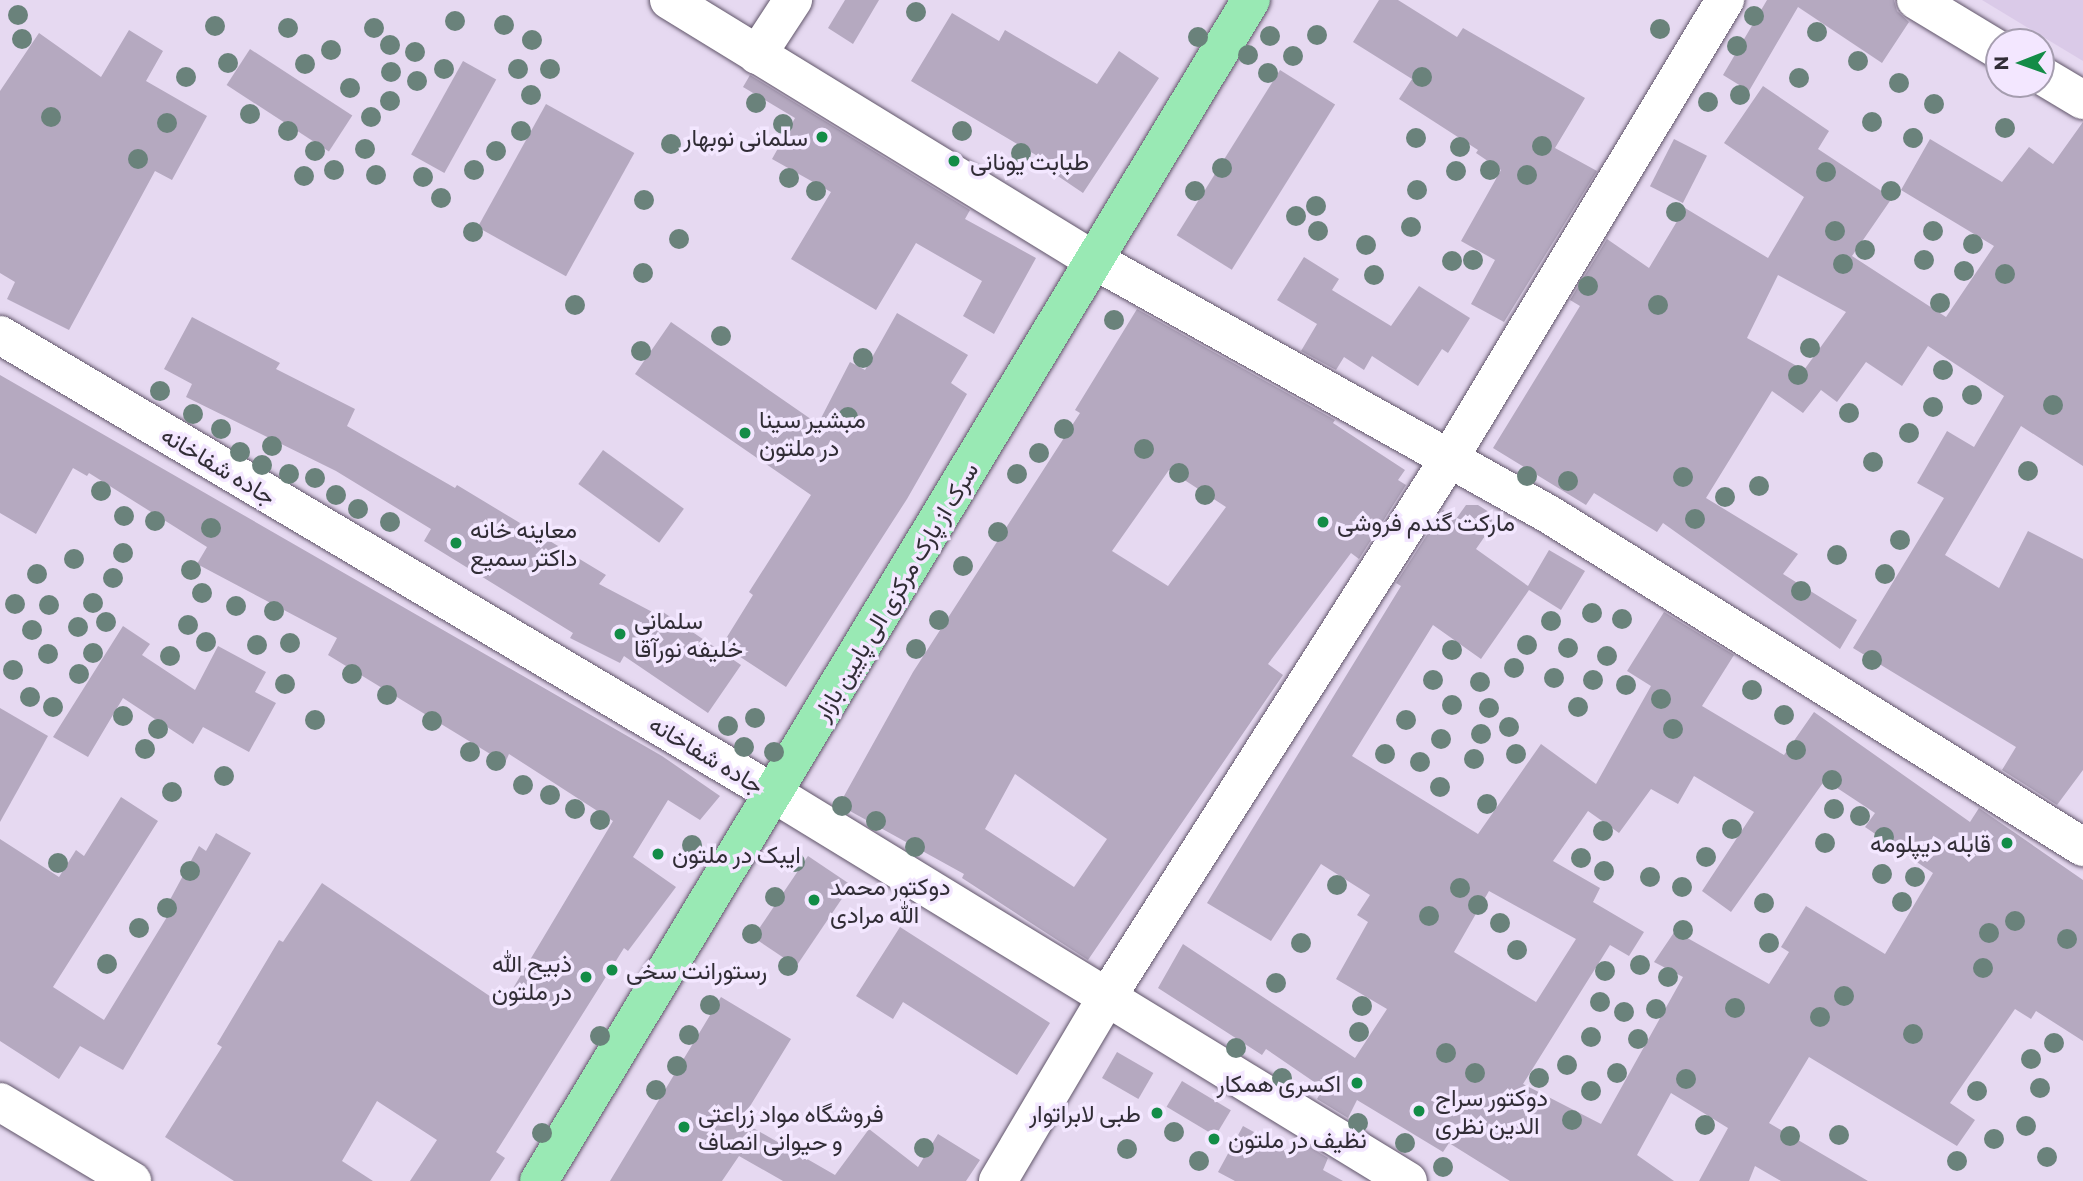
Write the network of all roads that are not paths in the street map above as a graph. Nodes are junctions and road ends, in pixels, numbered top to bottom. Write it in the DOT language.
graph roads {
  1 [pos="669,0"];
  2 [pos="793,0"];
  3 [pos="1251,0"];
  4 [pos="1725,0"];
  5 [pos="1916,0"];
  6 [pos="1985,42"];
  7 [pos="757,55"];
  8 [pos="2055,83"];
  9 [pos="2083,100"];
  10 [pos="1094,260"];
  11 [pos="0,335"];
  12 [pos="1449,459"];
  13 [pos="773,793"];
  14 [pos="2083,847"];
  15 [pos="1108,997"];
  16 [pos="0,1102"];
  17 [pos="132,1181"];
  18 [pos="539,1181"];
  19 [pos="998,1181"];
  20 [pos="1408,1181"];
  1 -- 7 [label="street"];
  2 -- 7 [label="street"];
  3 -- 10 [label="main road, سرک از پارک مرکزی الی پایین بازار"];
  4 -- 12 [label="street"];
  5 -- 6 [label="street"];
  7 -- 10 [label="street"];
  8 -- 9 [label="street"];
  10 -- 12 [label="street"];
  10 -- 13 [label="main road, سرک از پارک مرکزی الی پایین بازار"];
  11 -- 13 [label="street, جاده شفاخانه"];
  12 -- 14 [label="street"];
  12 -- 15 [label="street"];
  13 -- 15 [label="street, جاده شفاخانه"];
  13 -- 18 [label="main road, سرک از پارک مرکزی الی پایین بازار"];
  15 -- 19 [label="street"];
  15 -- 20 [label="street, جاده شفاخانه"];
  16 -- 17 [label="street"];
}
